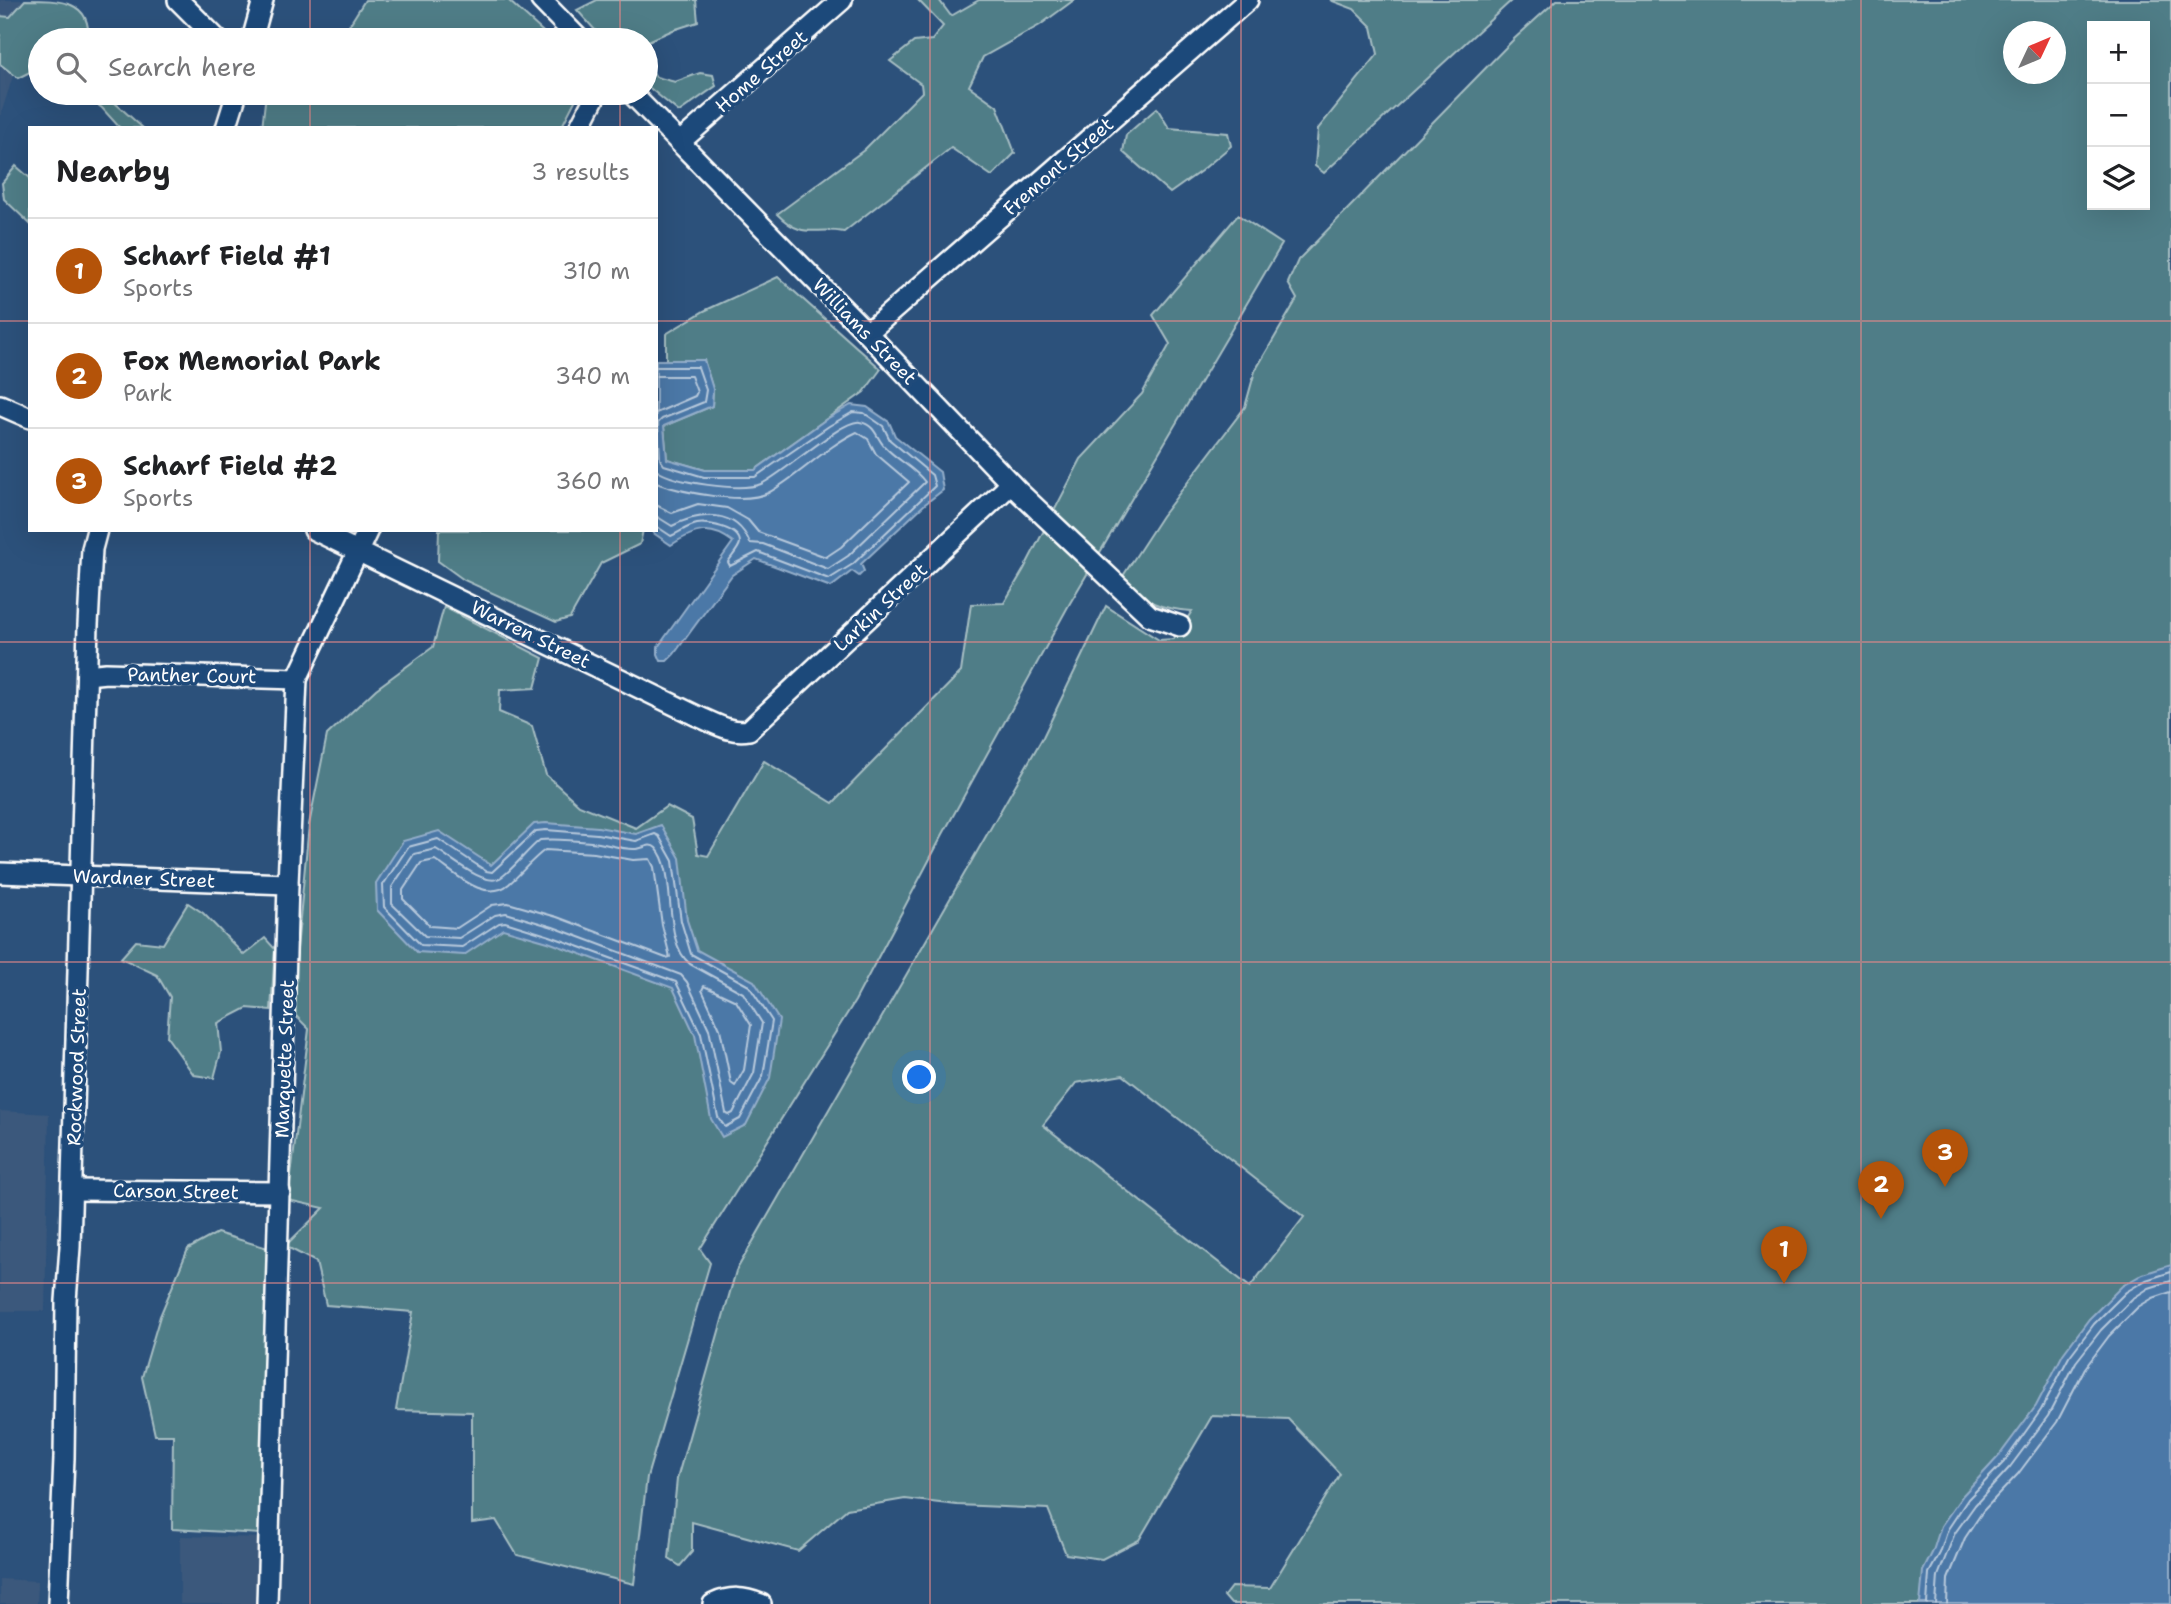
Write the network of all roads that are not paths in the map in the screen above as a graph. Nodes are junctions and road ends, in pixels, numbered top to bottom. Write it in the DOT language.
graph roads {
  1 [pos="178,0"];
  2 [pos="263,0"];
  3 [pos="541,0"];
  4 [pos="842,0"];
  5 [pos="1248,0"];
  6 [pos="206,28"];
  7 [pos="255,28"];
  8 [pos="568,28"];
  9 [pos="233,105"];
  10 [pos="591,105"];
  11 [pos="643,105"];
  12 [pos="227,126"];
  13 [pos="580,126"];
  14 [pos="680,142"];
  15 [pos="867,333"];
  16 [pos="0,405"];
  17 [pos="28,417"];
  18 [pos="1011,484"];
  19 [pos="96,532"];
  20 [pos="318,532"];
  21 [pos="367,532"];
  22 [pos="358,550"];
  23 [pos="1180,626"];
  24 [pos="87,675"];
  25 [pos="297,678"];
  26 [pos="750,730"];
  27 [pos="0,873"];
  28 [pos="82,875"];
  29 [pos="288,884"];
  30 [pos="72,1189"];
  31 [pos="280,1192"];
  32 [pos="58,1604"];
  33 [pos="267,1604"];
  34 [pos="713,1604"];
  35 [pos="761,1604"];
  1 -- 6 [label="street"];
  2 -- 7 [label="street"];
  3 -- 8 [label="street"];
  4 -- 14 [label="street, Home Street"];
  5 -- 15 [label="street, Fremont Street"];
  9 -- 12 [label="street"];
  10 -- 13 [label="street"];
  11 -- 14 [label="street, Williams Street"];
  14 -- 15 [label="street, Williams Street"];
  15 -- 18 [label="street, Williams Street"];
  16 -- 17 [label="street"];
  18 -- 23 [label="street, Williams Street"];
  18 -- 26 [label="street, Larkin Street"];
  19 -- 24 [label="street, Rockwood Street"];
  20 -- 22 [label="street, Warren Street"];
  21 -- 22 [label="street, Marquette Street"];
  22 -- 25 [label="street, Marquette Street"];
  22 -- 26 [label="street, Warren Street"];
  24 -- 25 [label="street, Panther Court"];
  24 -- 28 [label="street, Rockwood Street"];
  25 -- 29 [label="street, Marquette Street"];
  27 -- 28 [label="street, Wardner Street"];
  28 -- 29 [label="street, Wardner Street"];
  28 -- 30 [label="street, Rockwood Street"];
  29 -- 31 [label="street, Marquette Street"];
  30 -- 31 [label="street, Carson Street"];
  30 -- 32 [label="street, Rockwood Street"];
  31 -- 33 [label="street, Marquette Street"];
  34 -- 35 [label="street"];
}
